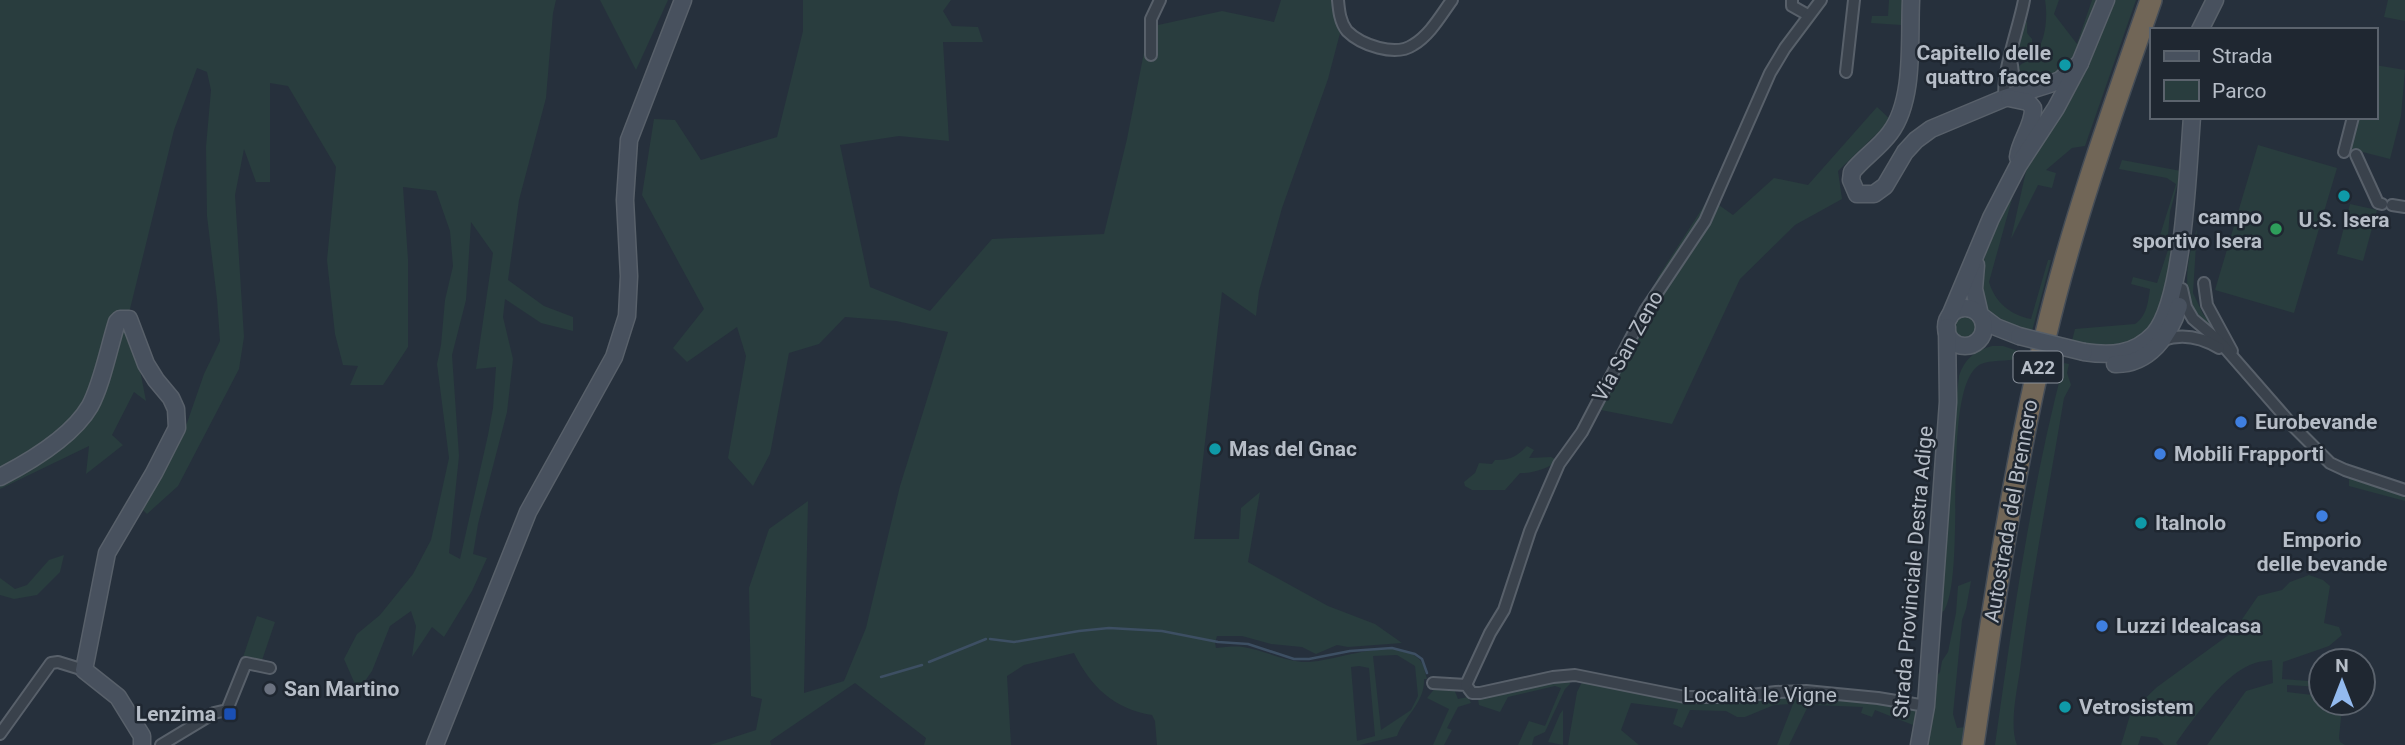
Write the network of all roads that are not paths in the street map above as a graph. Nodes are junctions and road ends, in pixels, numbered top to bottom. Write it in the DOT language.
graph roads {
  1 [pos="683,0"];
  2 [pos="1160,0"];
  3 [pos="1338,0"];
  4 [pos="1452,0"];
  5 [pos="1792,0"];
  6 [pos="1821,0"];
  7 [pos="1854,0"];
  8 [pos="1911,0"];
  9 [pos="1919,0"];
  10 [pos="2024,0"];
  11 [pos="2106,0"];
  12 [pos="2151,0"];
  13 [pos="2163,0"];
  14 [pos="2215,0"];
  15 [pos="1808,15"];
  16 [pos="1918,20"];
  17 [pos="2153,28"];
  18 [pos="2201,28"];
  19 [pos="2150,37"];
  20 [pos="2013,49"];
  21 [pos="1151,55"];
  22 [pos="2081,63"];
  23 [pos="1846,72"];
  24 [pos="2031,90"];
  25 [pos="2005,98"];
  26 [pos="2056,108"];
  27 [pos="2192,119"];
  28 [pos="2352,119"];
  29 [pos="2344,152"];
  30 [pos="2356,155"];
  31 [pos="2018,166"];
  32 [pos="2405,206"];
  33 [pos="2183,223"];
  34 [pos="1979,246"];
  35 [pos="2204,283"];
  36 [pos="2182,289"];
  37 [pos="2169,305"];
  38 [pos="1980,315"];
  39 [pos="2174,321"];
  40 [pos="2196,321"];
  41 [pos="1948,322"];
  42 [pos="2160,335"];
  43 [pos="2195,337"];
  44 [pos="2018,339"];
  45 [pos="1970,344"];
  46 [pos="2236,360"];
  47 [pos="1948,402"];
  48 [pos="0,477"];
  49 [pos="2405,490"];
  50 [pos="270,668"];
  51 [pos="84,670"];
  52 [pos="1433,682"];
  53 [pos="1466,685"];
  54 [pos="1926,706"];
  55 [pos="0,734"];
  56 [pos="143,744"];
  57 [pos="161,745"];
  58 [pos="435,745"];
  59 [pos="1919,745"];
  60 [pos="1973,745"];
  61 [pos="1985,745"];
  1 -- 58 [label="street"];
  2 -- 21 [label="street"];
  3 -- 4 [label="street"];
  5 -- 15 [label="street"];
  6 -- 15 [label="street, Via San Zeno"];
  7 -- 23 [label="street"];
  8 -- 25 [label="street"];
  9 -- 16 [label="street"];
  10 -- 20 [label="street"];
  11 -- 22 [label="street, Strada Provinciale Destra Adige"];
  12 -- 60 [label="highway, Autostrada del Brennero / A22"];
  13 -- 17 [label="highway, Autostrada del Brennero / A22"];
  14 -- 18 [label="street"];
  15 -- 53 [label="street, Via San Zeno"];
  19 -- 61 [label="highway, Autostrada del Brennero / A22"];
  20 -- 24 [label="street"];
  20 -- 25 [label="street"];
  22 -- 24 [label="street"];
  22 -- 26 [label="street, Strada Provinciale Destra Adige"];
  24 -- 25 [label="street"];
  24 -- 26 [label="street"];
  25 -- 31 [label="street"];
  26 -- 31 [label="street, Strada Provinciale Destra Adige"];
  27 -- 33 [label="street"];
  28 -- 29 [label="street"];
  30 -- 32 [label="street"];
  31 -- 34 [label="street, Strada Provinciale Destra Adige"];
  33 -- 36 [label="street"];
  33 -- 37 [label="street"];
  34 -- 38 [label="street, Strada Provinciale Destra Adige"];
  34 -- 41 [label="street, Strada Provinciale Destra Adige"];
  35 -- 46 [label="street"];
  36 -- 39 [label="street"];
  36 -- 40 [label="street"];
  37 -- 39 [label="street"];
  37 -- 42 [label="street"];
  38 -- 41 [label="street"];
  38 -- 44 [label="street"];
  38 -- 45 [label="street"];
  39 -- 40 [label="street"];
  39 -- 42 [label="street"];
  39 -- 43 [label="street"];
  40 -- 46 [label="street"];
  41 -- 45 [label="street"];
  41 -- 47 [label="street, Strada Provinciale Destra Adige"];
  42 -- 43 [label="street"];
  42 -- 44 [label="street, bridge"];
  43 -- 46 [label="street"];
  44 -- 45 [label="street"];
  45 -- 47 [label="street, Strada Provinciale Destra Adige"];
  46 -- 49 [label="street"];
  47 -- 54 [label="street, Strada Provinciale Destra Adige"];
  48 -- 51 [label="street"];
  50 -- 57 [label="street"];
  51 -- 55 [label="street"];
  51 -- 56 [label="street"];
  52 -- 53 [label="street, Località le Vigne"];
  53 -- 54 [label="street, Località le Vigne"];
  54 -- 59 [label="street, Strada Provinciale Destra Adige"];
}
